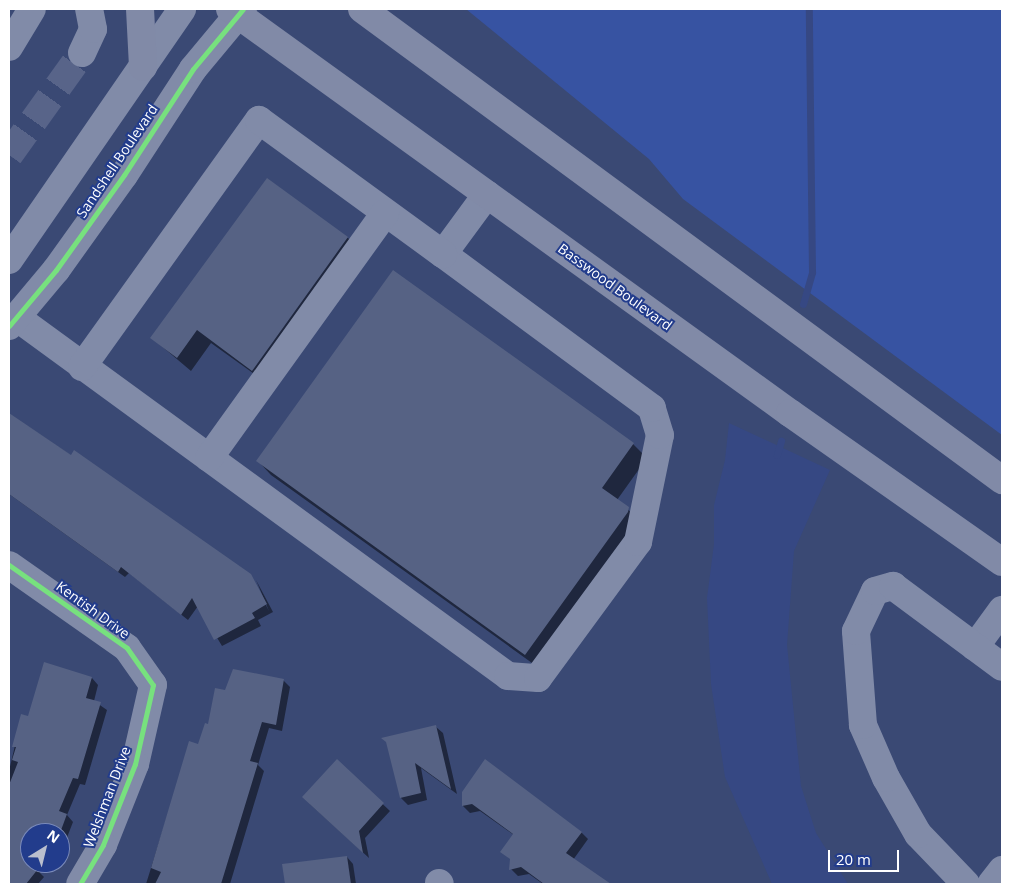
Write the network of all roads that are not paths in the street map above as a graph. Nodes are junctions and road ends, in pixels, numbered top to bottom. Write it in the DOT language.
graph roads {
  1 [pos="32,9"];
  2 [pos="89,9"];
  3 [pos="140,9"];
  4 [pos="182,9"];
  5 [pos="362,9"];
  6 [pos="237,11"];
  7 [pos="9,47"];
  8 [pos="82,53"];
  9 [pos="143,67"];
  10 [pos="487,194"];
  11 [pos="385,212"];
  12 [pos="443,254"];
  13 [pos="9,260"];
  14 [pos="13,322"];
  15 [pos="82,367"];
  16 [pos="209,458"];
  17 [pos="1002,480"];
  18 [pos="1002,562"];
  19 [pos="9,565"];
  20 [pos="1002,610"];
  21 [pos="975,646"];
  22 [pos="1002,667"];
  23 [pos="153,685"];
  24 [pos="1002,870"];
  25 [pos="80,884"];
  26 [pos="966,884"];
  27 [pos="991,884"];
  1 -- 7 [label="street"];
  2 -- 8 [label="street"];
  3 -- 9 [label="main road"];
  4 -- 9 [label="street"];
  5 -- 17 [label="main road"];
  6 -- 10 [label="main road, Basswood Boulevard"];
  6 -- 14 [label="street, Sandshell Boulevard"];
  9 -- 13 [label="street"];
  10 -- 12 [label="street"];
  10 -- 18 [label="main road, Basswood Boulevard"];
  11 -- 12 [label="street"];
  11 -- 15 [label="street"];
  11 -- 16 [label="street"];
  12 -- 16 [label="street"];
  14 -- 15 [label="street"];
  15 -- 16 [label="street"];
  19 -- 23 [label="street, Kentish Drive"];
  20 -- 21 [label="street"];
  21 -- 22 [label="street"];
  21 -- 26 [label="street"];
  23 -- 25 [label="street, Welshman Drive"];
  24 -- 27 [label="street"];
}
